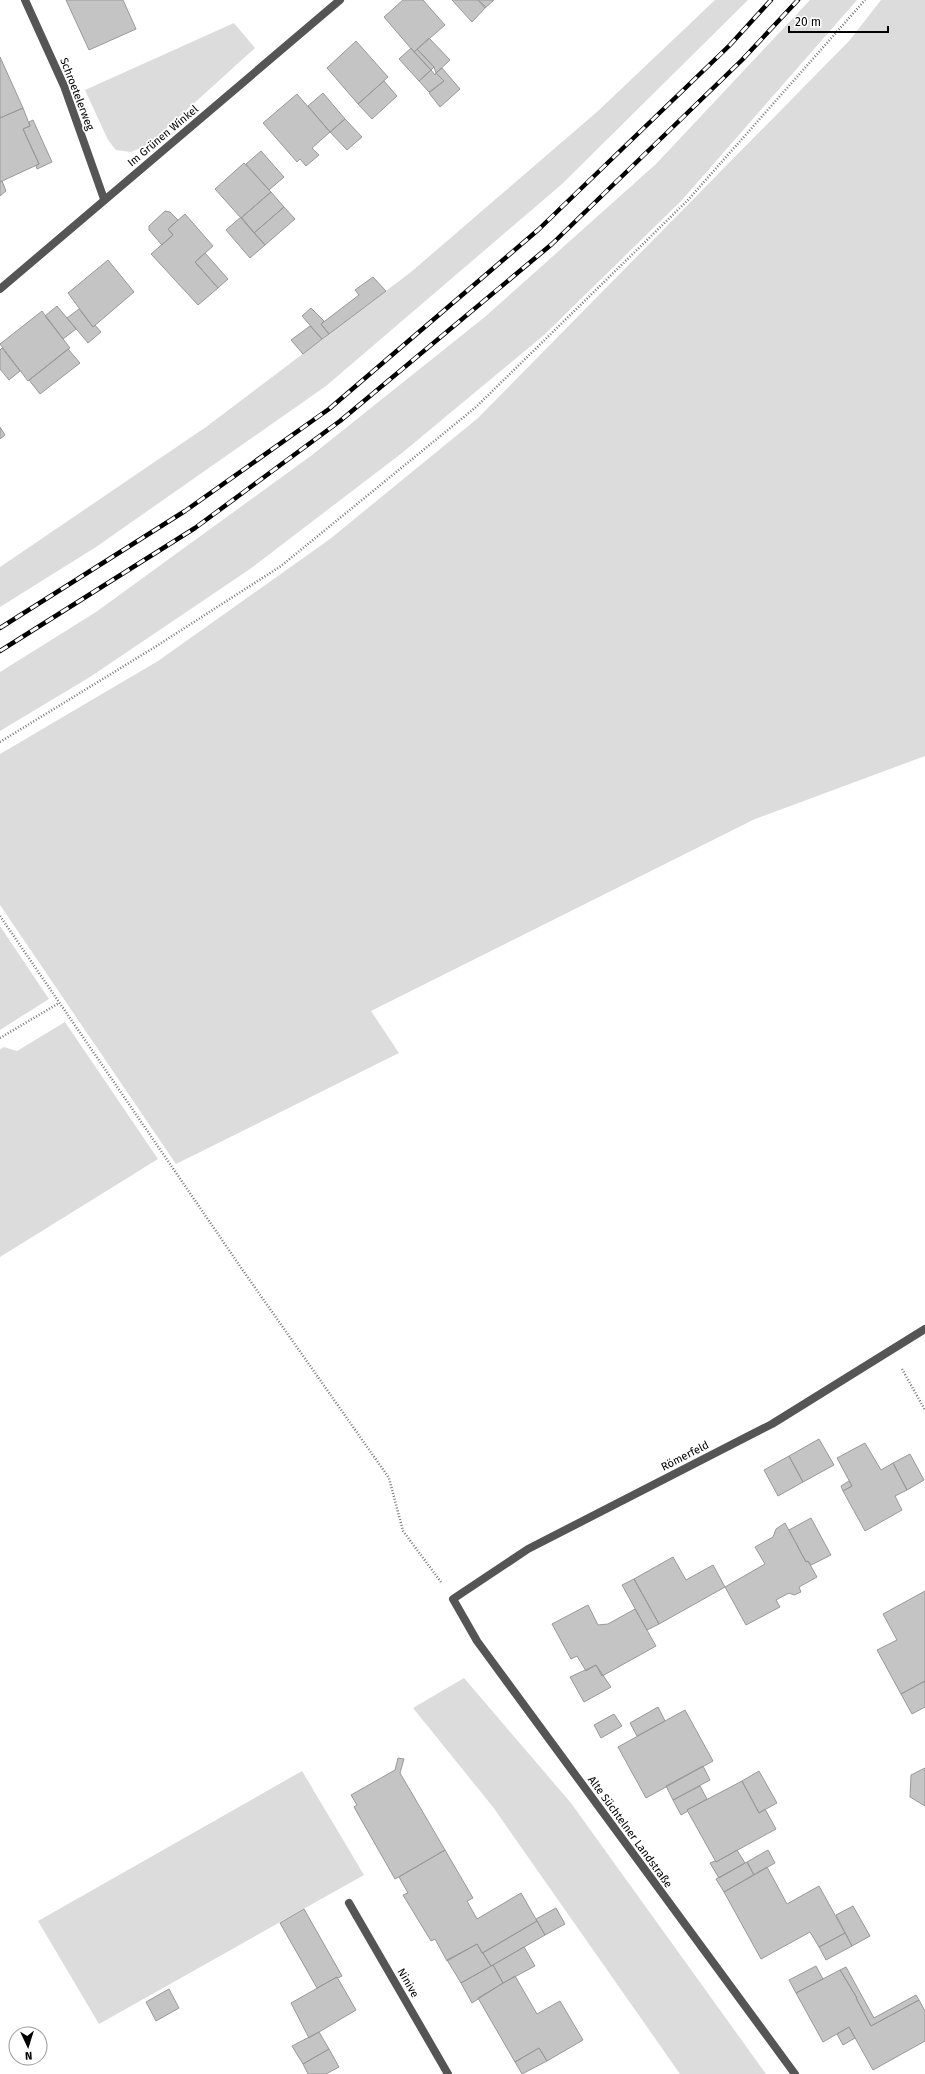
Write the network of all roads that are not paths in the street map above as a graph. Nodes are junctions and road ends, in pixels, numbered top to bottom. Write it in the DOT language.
graph roads {
  1 [pos="25,0"];
  2 [pos="340,0"];
  3 [pos="104,199"];
  4 [pos="0,289"];
  5 [pos="925,1329"];
  6 [pos="453,1599"];
  7 [pos="349,1903"];
  8 [pos="448,2074"];
  9 [pos="795,2074"];
  1 -- 3 [label="street, Schroetelerweg"];
  2 -- 3 [label="street, Im Grünen Winkel"];
  3 -- 4 [label="street, Im Grünen Winkel"];
  5 -- 6 [label="street, Römerfeld"];
  6 -- 9 [label="street, Alte Süchtelner Landstraße"];
  7 -- 8 [label="street, Ninive"];
}
